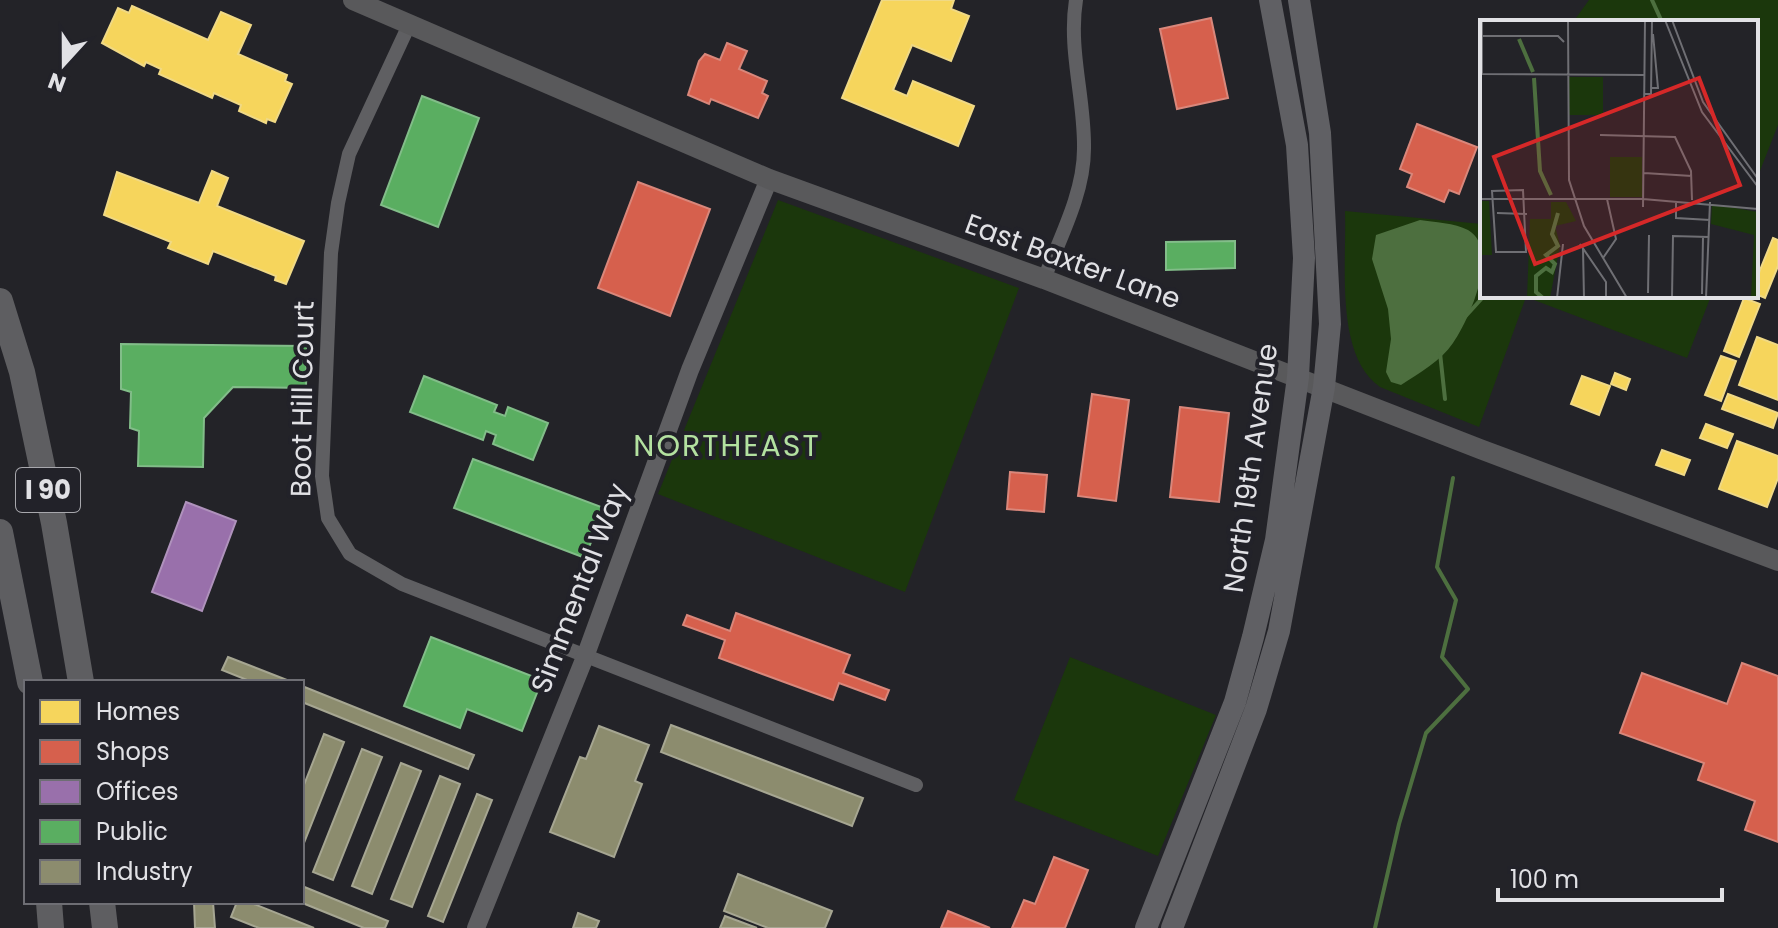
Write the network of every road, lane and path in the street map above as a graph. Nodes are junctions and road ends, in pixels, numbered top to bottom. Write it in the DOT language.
graph roads {
  1 [pos="353,0"];
  2 [pos="1076,0"];
  3 [pos="1270,0"];
  4 [pos="1299,0"];
  5 [pos="409,25"];
  6 [pos="769,179"];
  7 [pos="1044,279"];
  8 [pos="0,301"];
  9 [pos="1298,377"];
  10 [pos="1324,387"];
  11 [pos="0,532"];
  12 [pos="1778,561"];
  13 [pos="585,657"];
  14 [pos="30,680"];
  15 [pos="81,680"];
  16 [pos="916,785"];
  17 [pos="49,904"];
  18 [pos="102,904"];
  19 [pos="51,928"];
  20 [pos="105,928"];
  21 [pos="476,928"];
  22 [pos="1146,928"];
  23 [pos="1172,928"];
  1 -- 5 [label="main road, East Baxter Lane"];
  2 -- 7 [label="street"];
  3 -- 9 [label="main road, North 19th Avenue"];
  4 -- 10 [label="main road, North 19th Avenue"];
  5 -- 6 [label="main road, East Baxter Lane"];
  5 -- 13 [label="street, Boot Hill Court"];
  6 -- 7 [label="main road, East Baxter Lane"];
  6 -- 13 [label="street, Simmental Way"];
  7 -- 9 [label="main road, East Baxter Lane"];
  8 -- 15 [label="highway, I 90"];
  9 -- 10 [label="main road, East Baxter Lane"];
  9 -- 22 [label="main road, North 19th Avenue"];
  10 -- 12 [label="main road, East Baxter Lane"];
  10 -- 23 [label="main road, North 19th Avenue"];
  11 -- 14 [label="highway, I 90"];
  13 -- 16 [label="street, Boot Hill Court"];
  13 -- 21 [label="street, Simmental Way"];
  17 -- 19 [label="highway"];
  18 -- 20 [label="highway"];
}
